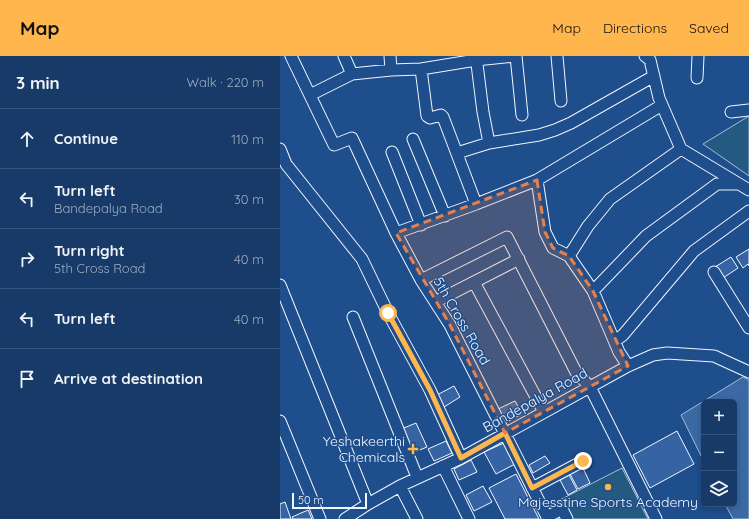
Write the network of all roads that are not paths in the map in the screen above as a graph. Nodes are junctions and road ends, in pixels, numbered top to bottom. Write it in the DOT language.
graph roads {
  1 [pos="291,56"];
  2 [pos="344,56"];
  3 [pos="390,56"];
  4 [pos="515,56"];
  5 [pos="558,56"];
  6 [pos="646,56"];
  7 [pos="698,56"];
  8 [pos="476,58"];
  9 [pos="421,69"];
  10 [pos="391,70"];
  11 [pos="352,74"];
  12 [pos="654,76"];
  13 [pos="697,78"];
  14 [pos="310,95"];
  15 [pos="561,101"];
  16 [pos="662,105"];
  17 [pos="749,110"];
  18 [pos="731,112"];
  19 [pos="522,114"];
  20 [pos="414,139"];
  21 [pos="489,143"];
  22 [pos="280,149"];
  23 [pos="681,149"];
  24 [pos="392,152"];
  25 [pos="457,153"];
  26 [pos="537,180"];
  27 [pos="744,187"];
  28 [pos="476,204"];
  29 [pos="749,211"];
  30 [pos="444,216"];
  31 [pos="422,224"];
  32 [pos="396,233"];
  33 [pos="569,256"];
  34 [pos="519,259"];
  35 [pos="714,272"];
  36 [pos="421,280"];
  37 [pos="474,282"];
  38 [pos="280,285"];
  39 [pos="593,291"];
  40 [pos="435,302"];
  41 [pos="353,317"];
  42 [pos="749,328"];
  43 [pos="615,341"];
  44 [pos="628,366"];
  45 [pos="749,372"];
  46 [pos="590,387"];
  47 [pos="544,412"];
  48 [pos="280,421"];
  49 [pos="505,433"];
  50 [pos="461,458"];
  51 [pos="583,461"];
  52 [pos="443,466"];
  53 [pos="417,478"];
  54 [pos="400,486"];
  55 [pos="532,488"];
  56 [pos="368,504"];
  57 [pos="547,518"];
  58 [pos="320,519"];
  59 [pos="345,519"];
  60 [pos="417,519"];
  61 [pos="469,519"];
  62 [pos="567,519"];
  63 [pos="656,519"];
  1 -- 14 [label="street"];
  2 -- 11 [label="street"];
  3 -- 10 [label="street"];
  4 -- 8 [label="street"];
  4 -- 19 [label="street"];
  5 -- 15 [label="street"];
  6 -- 12 [label="street"];
  7 -- 13 [label="street"];
  8 -- 9 [label="street"];
  8 -- 21 [label="street"];
  9 -- 10 [label="street"];
  9 -- 25 [label="street"];
  10 -- 11 [label="street"];
  11 -- 14 [label="street"];
  12 -- 16 [label="street"];
  12 -- 21 [label="street"];
  14 -- 32 [label="street, 5th Cross Road"];
  16 -- 23 [label="street"];
  16 -- 26 [label="street"];
  17 -- 18 [label="street"];
  20 -- 30 [label="street"];
  21 -- 25 [label="street"];
  22 -- 50 [label="street"];
  23 -- 27 [label="street"];
  23 -- 33 [label="street"];
  24 -- 31 [label="street"];
  25 -- 28 [label="street"];
  26 -- 28 [label="street"];
  26 -- 33 [label="street"];
  27 -- 39 [label="street"];
  28 -- 30 [label="street"];
  29 -- 43 [label="street"];
  30 -- 31 [label="street"];
  31 -- 32 [label="street"];
  32 -- 36 [label="street, 5th Cross Road"];
  33 -- 39 [label="street"];
  34 -- 36 [label="street"];
  34 -- 37 [label="street"];
  34 -- 46 [label="street"];
  35 -- 42 [label="street"];
  36 -- 40 [label="street, 5th Cross Road"];
  37 -- 40 [label="street"];
  37 -- 47 [label="street"];
  38 -- 56 [label="street"];
  39 -- 43 [label="street"];
  40 -- 49 [label="street, 5th Cross Road"];
  41 -- 53 [label="street"];
  43 -- 44 [label="street"];
  44 -- 45 [label="street, Bandepalya Road"];
  44 -- 46 [label="street, Bandepalya Road"];
  46 -- 47 [label="street, Bandepalya Road"];
  46 -- 63 [label="street"];
  47 -- 49 [label="street, Bandepalya Road"];
  48 -- 58 [label="street"];
  49 -- 50 [label="street, Bandepalya Road"];
  49 -- 55 [label="street, 5th Cross Road"];
  50 -- 52 [label="street, Bandepalya Road"];
  51 -- 55 [label="street"];
  52 -- 53 [label="street, Bandepalya Road"];
  52 -- 61 [label="street"];
  53 -- 54 [label="street, Bandepalya Road"];
  54 -- 56 [label="street, Bandepalya Road"];
  54 -- 60 [label="street"];
  55 -- 57 [label="street, 5th Cross Road"];
  56 -- 59 [label="street, Bandepalya Road"];
  57 -- 62 [label="street"];
}
